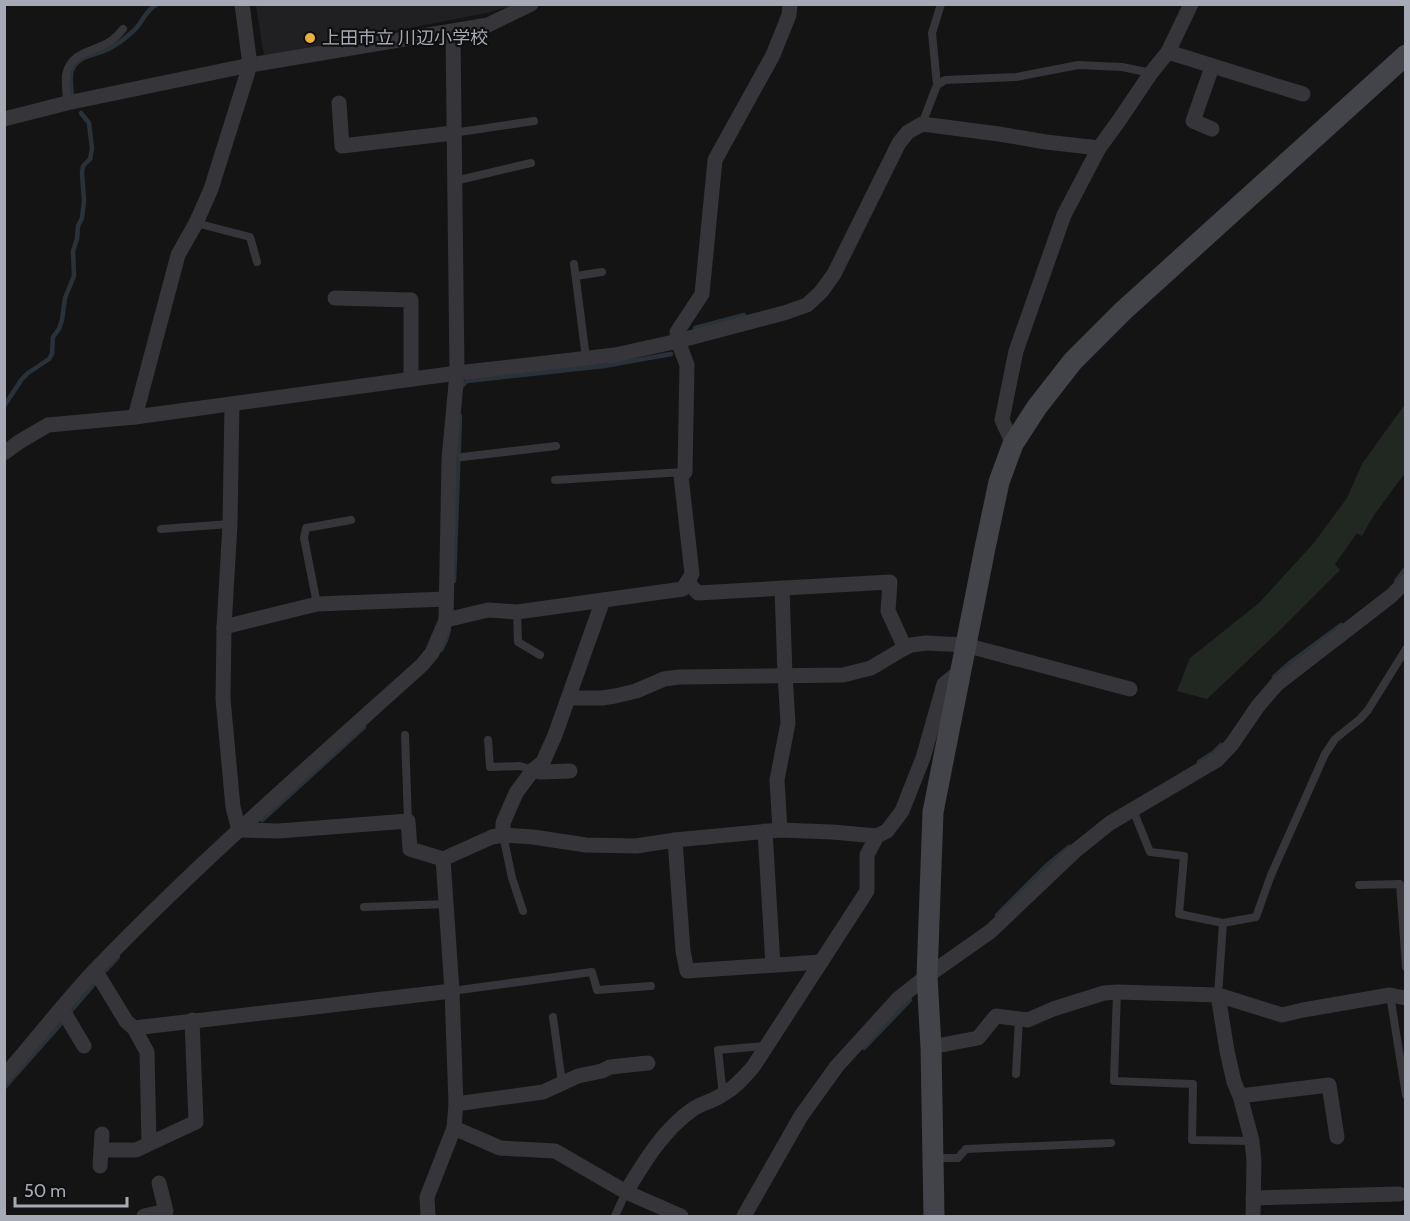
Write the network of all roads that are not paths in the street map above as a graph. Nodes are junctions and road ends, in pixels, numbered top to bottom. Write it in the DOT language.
graph roads {
  1 [pos="242,4"];
  2 [pos="531,4"];
  3 [pos="790,4"];
  4 [pos="941,4"];
  5 [pos="1191,4"];
  6 [pos="123,29"];
  7 [pos="453,31"];
  8 [pos="1168,52"];
  9 [pos="1406,55"];
  10 [pos="250,64"];
  11 [pos="1212,67"];
  12 [pos="1151,73"];
  13 [pos="937,85"];
  14 [pos="1303,94"];
  15 [pos="67,103"];
  16 [pos="339,103"];
  17 [pos="4,119"];
  18 [pos="534,121"];
  19 [pos="922,124"];
  20 [pos="1212,129"];
  21 [pos="453,133"];
  22 [pos="1099,148"];
  23 [pos="531,163"];
  24 [pos="455,181"];
  25 [pos="196,223"];
  26 [pos="257,262"];
  27 [pos="574,264"];
  28 [pos="602,272"];
  29 [pos="576,276"];
  30 [pos="335,298"];
  31 [pos="678,341"];
  32 [pos="586,358"];
  33 [pos="457,373"];
  34 [pos="411,379"];
  35 [pos="231,404"];
  36 [pos="135,417"];
  37 [pos="1013,444"];
  38 [pos="556,446"];
  39 [pos="4,453"];
  40 [pos="455,458"];
  41 [pos="685,472"];
  42 [pos="555,480"];
  43 [pos="351,520"];
  44 [pos="231,524"];
  45 [pos="161,529"];
  46 [pos="1406,581"];
  47 [pos="687,582"];
  48 [pos="782,588"];
  49 [pos="446,599"];
  50 [pos="603,600"];
  51 [pos="317,604"];
  52 [pos="516,612"];
  53 [pos="446,620"];
  54 [pos="224,627"];
  55 [pos="965,645"];
  56 [pos="905,648"];
  57 [pos="1406,649"];
  58 [pos="540,655"];
  59 [pos="959,672"];
  60 [pos="785,675"];
  61 [pos="1130,689"];
  62 [pos="569,698"];
  63 [pos="405,735"];
  64 [pos="488,740"];
  65 [pos="533,770"];
  66 [pos="570,771"];
  67 [pos="1133,810"];
  68 [pos="408,821"];
  69 [pos="239,830"];
  70 [pos="773,830"];
  71 [pos="503,835"];
  72 [pos="877,836"];
  73 [pos="675,840"];
  74 [pos="443,859"];
  75 [pos="1359,885"];
  76 [pos="447,904"];
  77 [pos="364,907"];
  78 [pos="523,911"];
  79 [pos="1223,922"];
  80 [pos="821,962"];
  81 [pos="773,965"];
  82 [pos="1406,967"];
  83 [pos="95,970"];
  84 [pos="927,976"];
  85 [pos="651,986"];
  86 [pos="452,991"];
  87 [pos="1117,992"];
  88 [pos="1218,995"];
  89 [pos="1398,997"];
  90 [pos="62,1009"];
  91 [pos="552,1017"];
  92 [pos="1019,1019"];
  93 [pos="192,1020"];
  94 [pos="134,1028"];
  95 [pos="84,1046"];
  96 [pos="766,1046"];
  97 [pos="931,1047"];
  98 [pos="648,1063"];
  99 [pos="1016,1074"];
  100 [pos="4,1076"];
  101 [pos="562,1083"];
  102 [pos="723,1095"];
  103 [pos="1406,1095"];
  104 [pos="1240,1096"];
  105 [pos="456,1104"];
  106 [pos="454,1128"];
  107 [pos="1337,1137"];
  108 [pos="1252,1142"];
  109 [pos="150,1143"];
  110 [pos="1111,1143"];
  111 [pos="934,1158"];
  112 [pos="100,1166"];
  113 [pos="159,1183"];
  114 [pos="626,1192"];
  115 [pos="1399,1194"];
  116 [pos="1253,1198"];
  117 [pos="144,1216"];
  118 [pos="428,1216"];
  119 [pos="615,1216"];
  120 [pos="681,1216"];
  121 [pos="744,1216"];
  122 [pos="934,1216"];
  123 [pos="1253,1216"];
  1 -- 10 [label="street"];
  2 -- 7 [label="street"];
  3 -- 31 [label="street"];
  4 -- 13 [label="lane"];
  5 -- 8 [label="street"];
  6 -- 15 [label="lane"];
  7 -- 10 [label="street"];
  7 -- 21 [label="street"];
  8 -- 11 [label="street"];
  8 -- 12 [label="street"];
  9 -- 37 [label="street"];
  10 -- 15 [label="street"];
  10 -- 25 [label="street"];
  11 -- 14 [label="street"];
  11 -- 20 [label="street"];
  12 -- 13 [label="lane"];
  12 -- 22 [label="street"];
  13 -- 19 [label="lane"];
  15 -- 17 [label="street"];
  16 -- 21 [label="street"];
  18 -- 21 [label="lane"];
  19 -- 22 [label="street"];
  19 -- 31 [label="street"];
  21 -- 24 [label="street"];
  22 -- 37 [label="street"];
  23 -- 24 [label="lane"];
  24 -- 33 [label="street"];
  25 -- 26 [label="lane"];
  25 -- 36 [label="street"];
  27 -- 29 [label="lane"];
  28 -- 29 [label="lane"];
  29 -- 32 [label="lane"];
  30 -- 34 [label="street"];
  31 -- 32 [label="street"];
  31 -- 41 [label="street"];
  32 -- 33 [label="street"];
  33 -- 34 [label="street"];
  33 -- 40 [label="street"];
  34 -- 35 [label="street"];
  35 -- 36 [label="street"];
  35 -- 44 [label="street"];
  36 -- 39 [label="street"];
  37 -- 55 [label="street"];
  38 -- 40 [label="lane"];
  40 -- 49 [label="street"];
  41 -- 42 [label="lane"];
  41 -- 47 [label="street"];
  43 -- 51 [label="lane"];
  44 -- 45 [label="lane"];
  44 -- 54 [label="street"];
  46 -- 67 [label="street"];
  47 -- 48 [label="street"];
  47 -- 50 [label="street"];
  48 -- 56 [label="street"];
  48 -- 60 [label="street"];
  49 -- 51 [label="street"];
  49 -- 53 [label="street"];
  50 -- 52 [label="street"];
  50 -- 62 [label="street"];
  51 -- 54 [label="street"];
  52 -- 53 [label="street"];
  52 -- 58 [label="lane"];
  53 -- 69 [label="street"];
  54 -- 69 [label="street"];
  55 -- 56 [label="street"];
  55 -- 59 [label="street"];
  55 -- 61 [label="street"];
  56 -- 60 [label="street"];
  57 -- 79 [label="lane"];
  59 -- 72 [label="street"];
  59 -- 84 [label="street"];
  60 -- 62 [label="street"];
  60 -- 70 [label="street"];
  62 -- 65 [label="street"];
  63 -- 68 [label="lane"];
  64 -- 65 [label="lane"];
  65 -- 66 [label="street"];
  65 -- 71 [label="street"];
  67 -- 79 [label="lane"];
  67 -- 84 [label="street"];
  68 -- 69 [label="street"];
  68 -- 74 [label="street"];
  69 -- 83 [label="street"];
  70 -- 72 [label="street"];
  70 -- 73 [label="street"];
  70 -- 81 [label="street"];
  71 -- 73 [label="street"];
  71 -- 74 [label="street"];
  71 -- 78 [label="lane"];
  72 -- 80 [label="street"];
  73 -- 81 [label="street"];
  74 -- 76 [label="street"];
  75 -- 82 [label="lane"];
  76 -- 77 [label="lane"];
  76 -- 86 [label="street"];
  79 -- 88 [label="lane"];
  80 -- 81 [label="street"];
  80 -- 96 [label="street"];
  83 -- 90 [label="street"];
  83 -- 94 [label="street"];
  84 -- 97 [label="street"];
  84 -- 121 [label="street"];
  85 -- 86 [label="lane"];
  86 -- 93 [label="street"];
  86 -- 105 [label="street"];
  87 -- 88 [label="street"];
  87 -- 92 [label="street"];
  87 -- 108 [label="lane"];
  88 -- 89 [label="street"];
  88 -- 104 [label="street"];
  89 -- 103 [label="lane"];
  90 -- 95 [label="street"];
  90 -- 100 [label="street"];
  91 -- 101 [label="lane"];
  92 -- 97 [label="street"];
  92 -- 99 [label="lane"];
  93 -- 94 [label="street"];
  93 -- 109 [label="street"];
  94 -- 109 [label="street"];
  96 -- 102 [label="street"];
  96 -- 102 [label="lane"];
  97 -- 111 [label="street"];
  98 -- 101 [label="street"];
  101 -- 105 [label="street"];
  102 -- 114 [label="street"];
  104 -- 107 [label="street"];
  104 -- 108 [label="street"];
  105 -- 106 [label="street"];
  106 -- 114 [label="street"];
  106 -- 118 [label="street"];
  108 -- 116 [label="street"];
  109 -- 112 [label="street"];
  110 -- 111 [label="lane"];
  111 -- 122 [label="street"];
  113 -- 117 [label="street"];
  114 -- 119 [label="lane"];
  114 -- 120 [label="street"];
  115 -- 116 [label="street"];
  116 -- 123 [label="street"];
}
